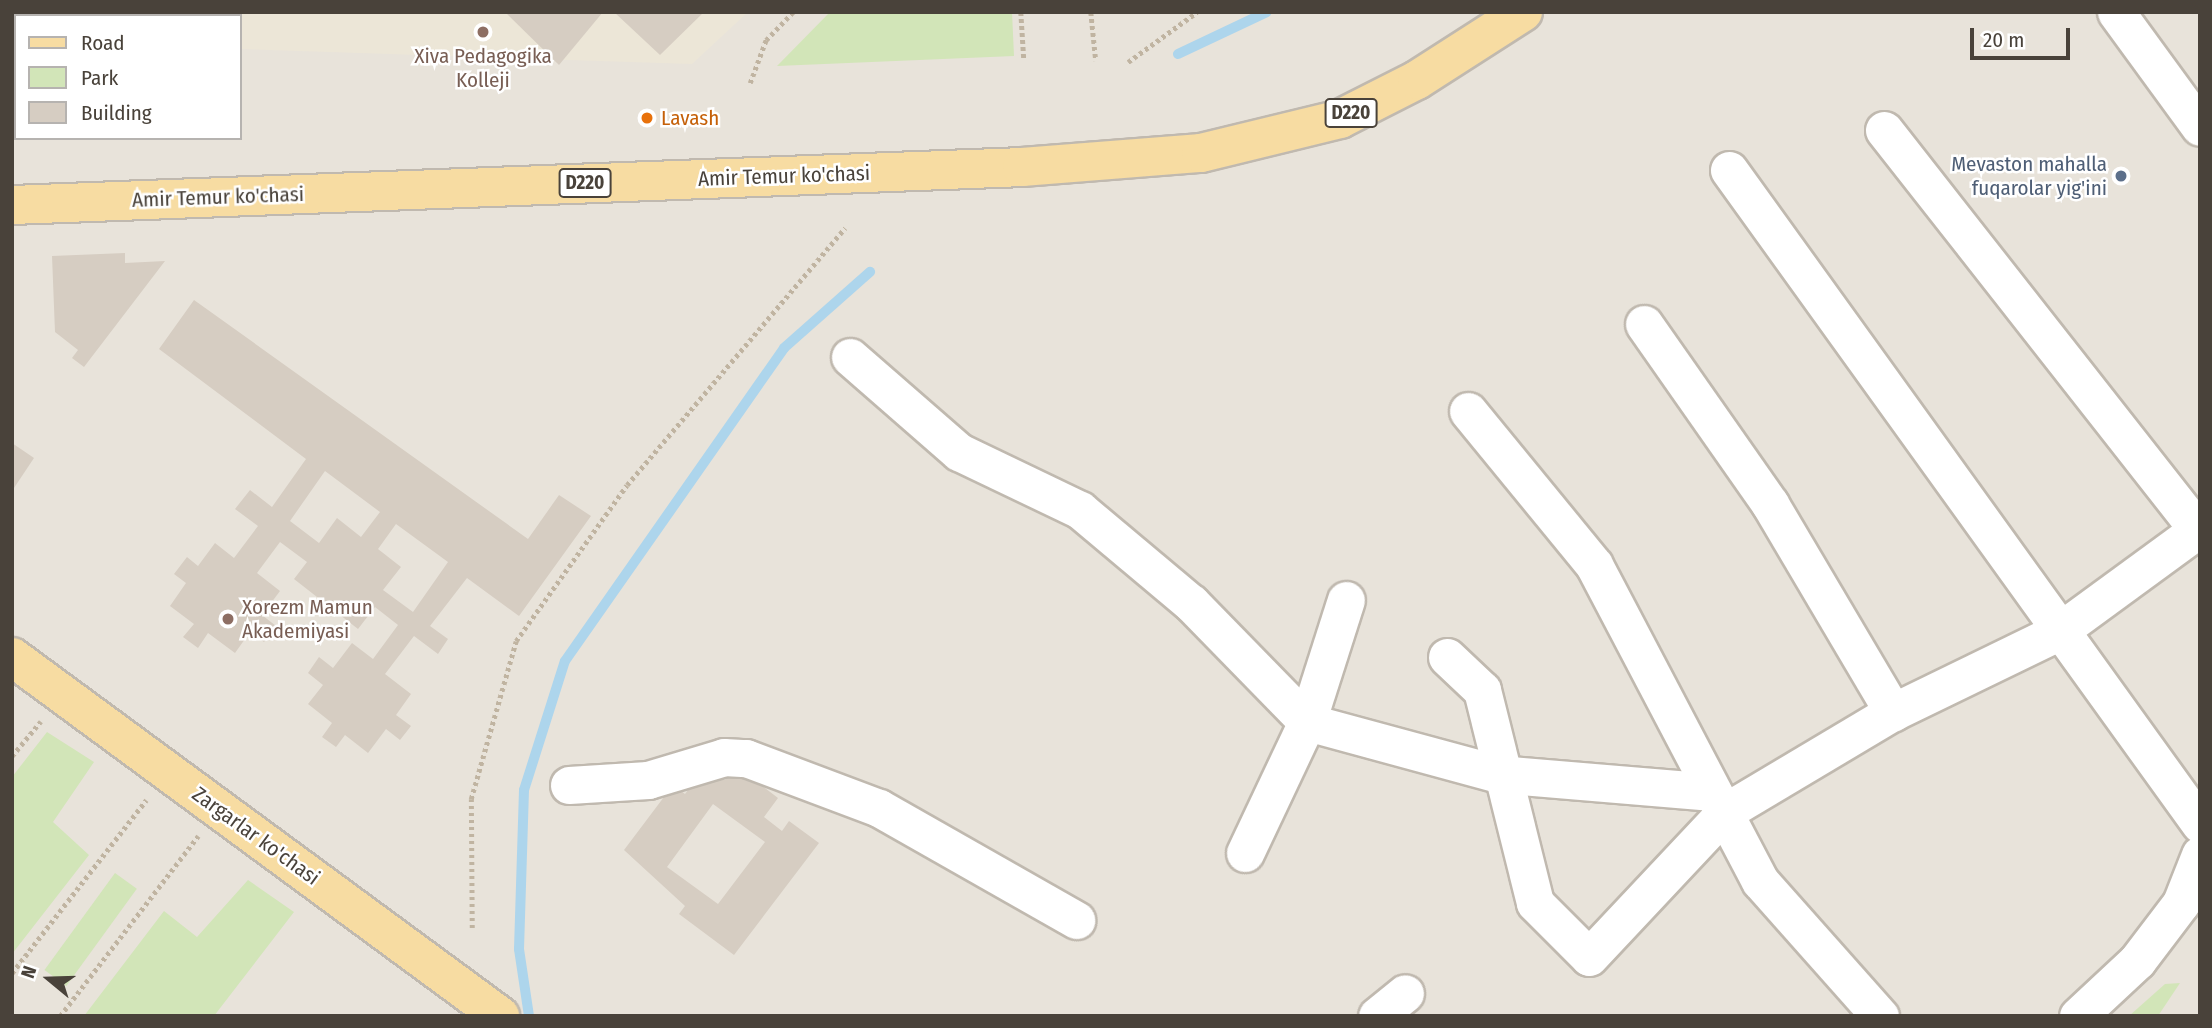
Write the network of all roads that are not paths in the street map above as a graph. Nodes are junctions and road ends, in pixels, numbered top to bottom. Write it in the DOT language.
graph roads {
  1 [pos="1523,12"];
  2 [pos="2116,12"];
  3 [pos="2200,127"];
  4 [pos="1884,131"];
  5 [pos="1729,170"];
  6 [pos="12,205"];
  7 [pos="1644,324"];
  8 [pos="850,357"];
  9 [pos="1468,411"];
  10 [pos="2199,529"];
  11 [pos="1346,600"];
  12 [pos="2058,632"];
  13 [pos="12,657"];
  14 [pos="1447,657"];
  15 [pos="1893,712"];
  16 [pos="1307,722"];
  17 [pos="1498,774"];
  18 [pos="569,785"];
  19 [pos="1719,802"];
  20 [pos="2200,824"];
  21 [pos="1245,853"];
  22 [pos="2200,855"];
  23 [pos="1076,920"];
  24 [pos="1405,993"];
  25 [pos="494,1012"];
  26 [pos="1377,1016"];
  27 [pos="1880,1016"];
  28 [pos="2078,1016"];
  1 -- 6 [label="main road, Amir Temur ko'chasi / D220"];
  2 -- 3 [label="street"];
  4 -- 10 [label="street"];
  5 -- 12 [label="street"];
  7 -- 15 [label="street"];
  8 -- 16 [label="street"];
  9 -- 19 [label="street"];
  10 -- 12 [label="street"];
  11 -- 16 [label="street"];
  12 -- 15 [label="street"];
  12 -- 20 [label="street"];
  13 -- 25 [label="main road, Zargarlar ko'chasi"];
  14 -- 17 [label="street"];
  15 -- 19 [label="street"];
  16 -- 17 [label="street"];
  16 -- 21 [label="street"];
  17 -- 19 [label="street"];
  17 -- 19 [label="street"];
  18 -- 23 [label="street"];
  19 -- 27 [label="street"];
  22 -- 28 [label="street"];
  24 -- 26 [label="street"];
}
